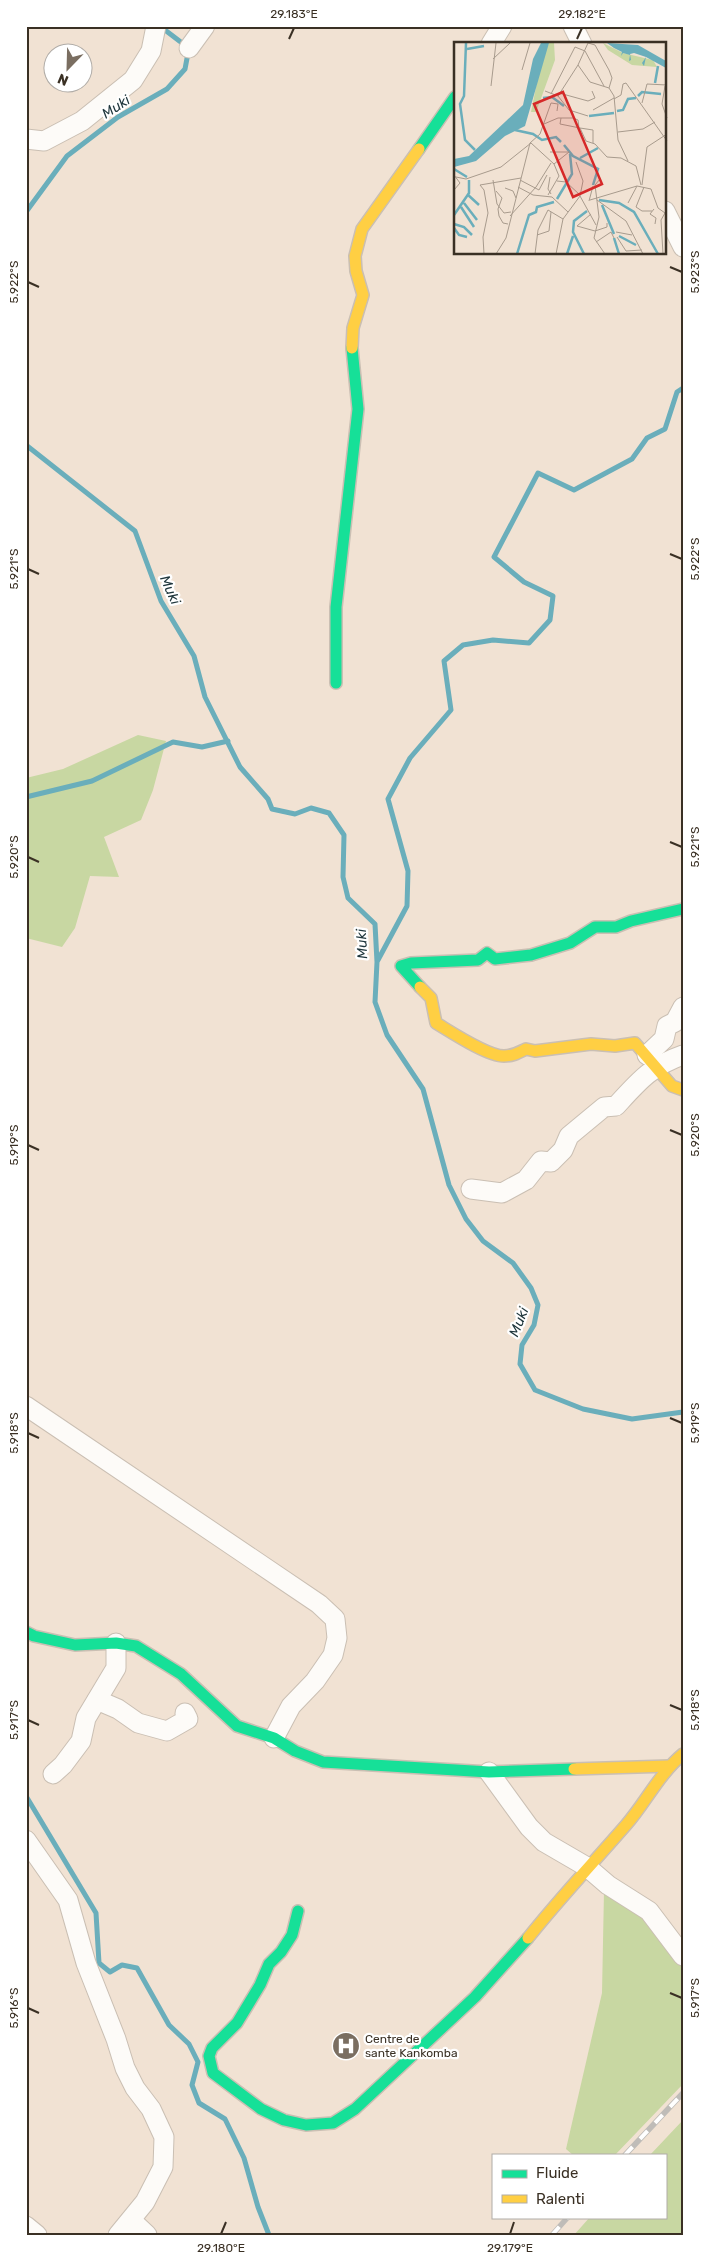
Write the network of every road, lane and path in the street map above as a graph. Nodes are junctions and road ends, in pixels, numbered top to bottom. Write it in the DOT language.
graph roads {
  1 [pos="156,26"];
  2 [pos="205,26"];
  3 [pos="502,26"];
  4 [pos="573,26"];
  5 [pos="492,42"];
  6 [pos="581,42"];
  7 [pos="189,48"];
  8 [pos="454,98"];
  9 [pos="26,139"];
  10 [pos="666,213"];
  11 [pos="683,247"];
  12 [pos="336,683"];
  13 [pos="683,909"];
  14 [pos="683,1007"];
  15 [pos="683,1055"];
  16 [pos="651,1061"];
  17 [pos="683,1090"];
  18 [pos="471,1189"];
  19 [pos="26,1406"];
  20 [pos="26,1632"];
  21 [pos="116,1642"];
  22 [pos="97,1700"];
  23 [pos="185,1713"];
  24 [pos="274,1738"];
  25 [pos="683,1754"];
  26 [pos="669,1766"];
  27 [pos="489,1772"];
  28 [pos="53,1774"];
  29 [pos="26,1840"];
  30 [pos="587,1867"];
  31 [pos="298,1911"];
  32 [pos="683,1956"];
  33 [pos="131,2220"];
  34 [pos="26,2226"];
  35 [pos="37,2235"];
  36 [pos="118,2235"];
  37 [pos="147,2235"];
  1 -- 9 [label="street"];
  2 -- 7 [label="street"];
  3 -- 5 [label="street"];
  4 -- 6 [label="street"];
  8 -- 12 [label="street"];
  10 -- 11 [label="street"];
  13 -- 16 [label="street"];
  14 -- 16 [label="street"];
  15 -- 16 [label="street"];
  16 -- 17 [label="street"];
  16 -- 18 [label="street"];
  19 -- 24 [label="street"];
  20 -- 21 [label="street"];
  21 -- 22 [label="street"];
  21 -- 24 [label="street"];
  22 -- 23 [label="street"];
  22 -- 28 [label="street"];
  24 -- 27 [label="street"];
  25 -- 26 [label="street"];
  26 -- 27 [label="street"];
  26 -- 30 [label="street"];
  27 -- 30 [label="street"];
  29 -- 33 [label="street"];
  30 -- 31 [label="street"];
  30 -- 32 [label="street"];
  33 -- 36 [label="street"];
  33 -- 37 [label="street"];
  34 -- 35 [label="street"];
}
